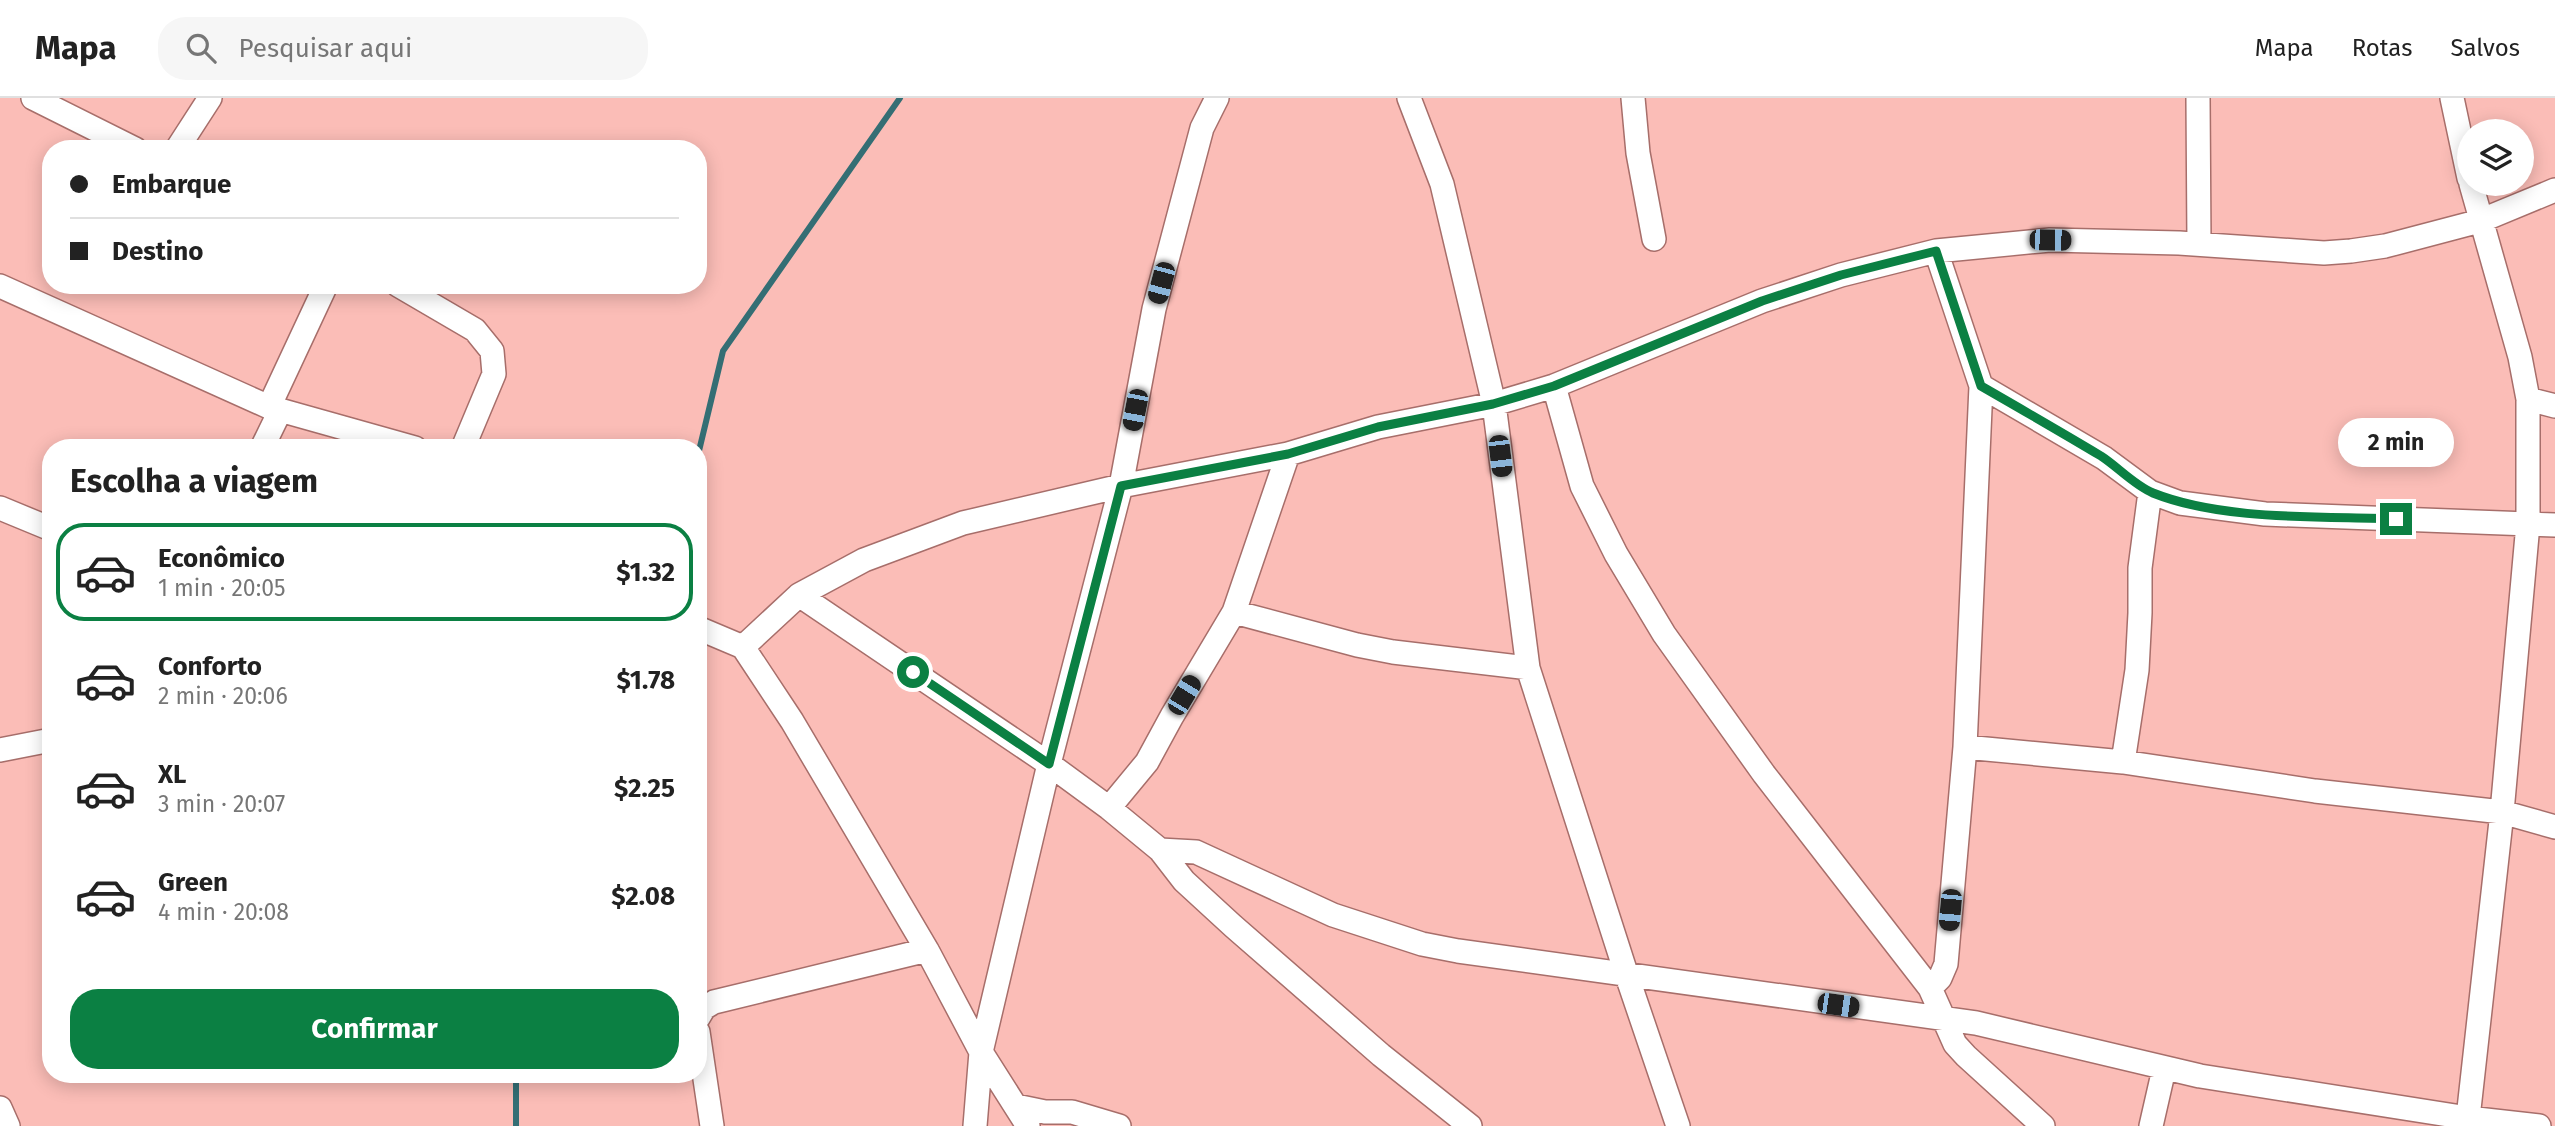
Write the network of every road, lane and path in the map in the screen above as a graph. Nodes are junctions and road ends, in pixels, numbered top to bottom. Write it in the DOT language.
graph roads {
  1 [pos="33,98"];
  2 [pos="210,98"];
  3 [pos="1217,98"];
  4 [pos="1409,98"];
  5 [pos="1633,98"];
  6 [pos="2198,98"];
  7 [pos="2452,98"];
  8 [pos="2457,122"];
  9 [pos="117,140"];
  10 [pos="183,140"];
  11 [pos="2555,190"];
  12 [pos="2474,196"];
  13 [pos="2480,221"];
  14 [pos="1654,239"];
  15 [pos="2199,244"];
  16 [pos="1936,251"];
  17 [pos="0,286"];
  18 [pos="322,294"];
  19 [pos="413,294"];
  20 [pos="1554,386"];
  21 [pos="1981,386"];
  22 [pos="2528,399"];
  23 [pos="1493,404"];
  24 [pos="2555,406"];
  25 [pos="274,409"];
  26 [pos="265,439"];
  27 [pos="382,439"];
  28 [pos="467,439"];
  29 [pos="1288,454"];
  30 [pos="1121,486"];
  31 [pos="2150,492"];
  32 [pos="0,508"];
  33 [pos="42,524"];
  34 [pos="2528,524"];
  35 [pos="2555,525"];
  36 [pos="799,596"];
  37 [pos="1234,612"];
  38 [pos="707,632"];
  39 [pos="743,647"];
  40 [pos="1528,668"];
  41 [pos="42,742"];
  42 [pos="1965,747"];
  43 [pos="0,750"];
  44 [pos="2123,762"];
  45 [pos="1049,764"];
  46 [pos="1109,808"];
  47 [pos="2502,812"];
  48 [pos="2555,827"];
  49 [pos="1160,850"];
  50 [pos="927,950"];
  51 [pos="1627,976"];
  52 [pos="1930,988"];
  53 [pos="707,1006"];
  54 [pos="1943,1020"];
  55 [pos="981,1052"];
  56 [pos="2164,1069"];
  57 [pos="706,1083"];
  58 [pos="1016,1106"];
  59 [pos="0,1108"];
  60 [pos="2468,1118"];
  61 [pos="8,1126"];
  62 [pos="712,1126"];
  63 [pos="975,1126"];
  64 [pos="1028,1126"];
  65 [pos="1119,1126"];
  66 [pos="1470,1126"];
  67 [pos="1678,1126"];
  68 [pos="2043,1126"];
  69 [pos="2151,1126"];
  70 [pos="2539,1126"];
  1 -- 9 [label="street"];
  2 -- 10 [label="street"];
  3 -- 30 [label="street"];
  4 -- 23 [label="street"];
  5 -- 14 [label="street"];
  6 -- 15 [label="street"];
  7 -- 8 [label="street"];
  11 -- 13 [label="street"];
  12 -- 13 [label="street"];
  13 -- 15 [label="street"];
  13 -- 22 [label="street"];
  15 -- 16 [label="street"];
  16 -- 20 [label="street"];
  16 -- 21 [label="street"];
  17 -- 25 [label="street"];
  18 -- 25 [label="street"];
  19 -- 28 [label="street"];
  20 -- 23 [label="street"];
  20 -- 52 [label="street"];
  21 -- 31 [label="street"];
  21 -- 42 [label="street"];
  22 -- 24 [label="street"];
  22 -- 34 [label="street"];
  23 -- 29 [label="street"];
  23 -- 40 [label="street"];
  25 -- 26 [label="street"];
  25 -- 27 [label="street"];
  29 -- 30 [label="street"];
  29 -- 37 [label="street"];
  30 -- 36 [label="street"];
  30 -- 45 [label="street"];
  31 -- 34 [label="street"];
  31 -- 44 [label="street"];
  32 -- 33 [label="street"];
  34 -- 35 [label="street"];
  34 -- 47 [label="street"];
  36 -- 39 [label="street"];
  36 -- 45 [label="street"];
  37 -- 40 [label="street"];
  37 -- 46 [label="street"];
  38 -- 39 [label="street"];
  39 -- 50 [label="street"];
  40 -- 51 [label="street"];
  41 -- 43 [label="street"];
  42 -- 44 [label="street"];
  42 -- 52 [label="street"];
  44 -- 47 [label="street"];
  45 -- 46 [label="street"];
  45 -- 55 [label="street"];
  46 -- 49 [label="street"];
  47 -- 48 [label="street"];
  47 -- 60 [label="street"];
  49 -- 51 [label="street"];
  49 -- 66 [label="street"];
  50 -- 53 [label="street"];
  50 -- 55 [label="street"];
  51 -- 54 [label="street"];
  51 -- 67 [label="street"];
  52 -- 54 [label="street"];
  54 -- 56 [label="street"];
  54 -- 68 [label="street"];
  55 -- 58 [label="street"];
  55 -- 63 [label="street"];
  56 -- 60 [label="street"];
  56 -- 69 [label="street"];
  57 -- 62 [label="street"];
  58 -- 64 [label="street"];
  58 -- 65 [label="street"];
  59 -- 61 [label="street"];
  60 -- 70 [label="street"];
}
